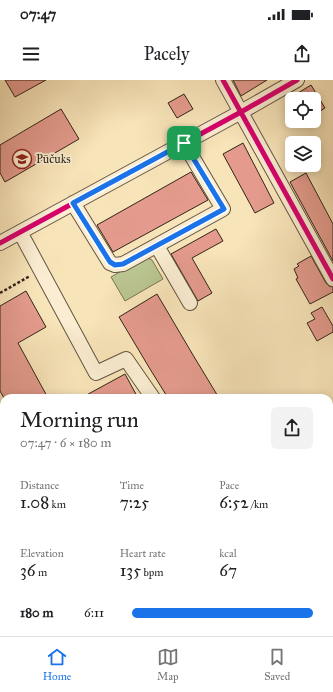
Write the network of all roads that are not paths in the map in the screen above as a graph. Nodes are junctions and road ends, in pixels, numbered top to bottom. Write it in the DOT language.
graph roads {
  1 [pos="222,80"];
  2 [pos="296,80"];
  3 [pos="241,112"];
  4 [pos="184,143"];
  5 [pos="73,203"];
  6 [pos="20,232"];
  7 [pos="0,243"];
  8 [pos="157,246"];
  9 [pos="333,279"];
  10 [pos="190,303"];
  11 [pos="149,394"];
  1 -- 3 [label="street"];
  2 -- 3 [label="street"];
  3 -- 4 [label="street"];
  3 -- 9 [label="street"];
  4 -- 5 [label="street"];
  4 -- 8 [label="street"];
  5 -- 6 [label="street"];
  5 -- 8 [label="street"];
  6 -- 7 [label="street"];
  6 -- 11 [label="street"];
  8 -- 10 [label="street"];
}
